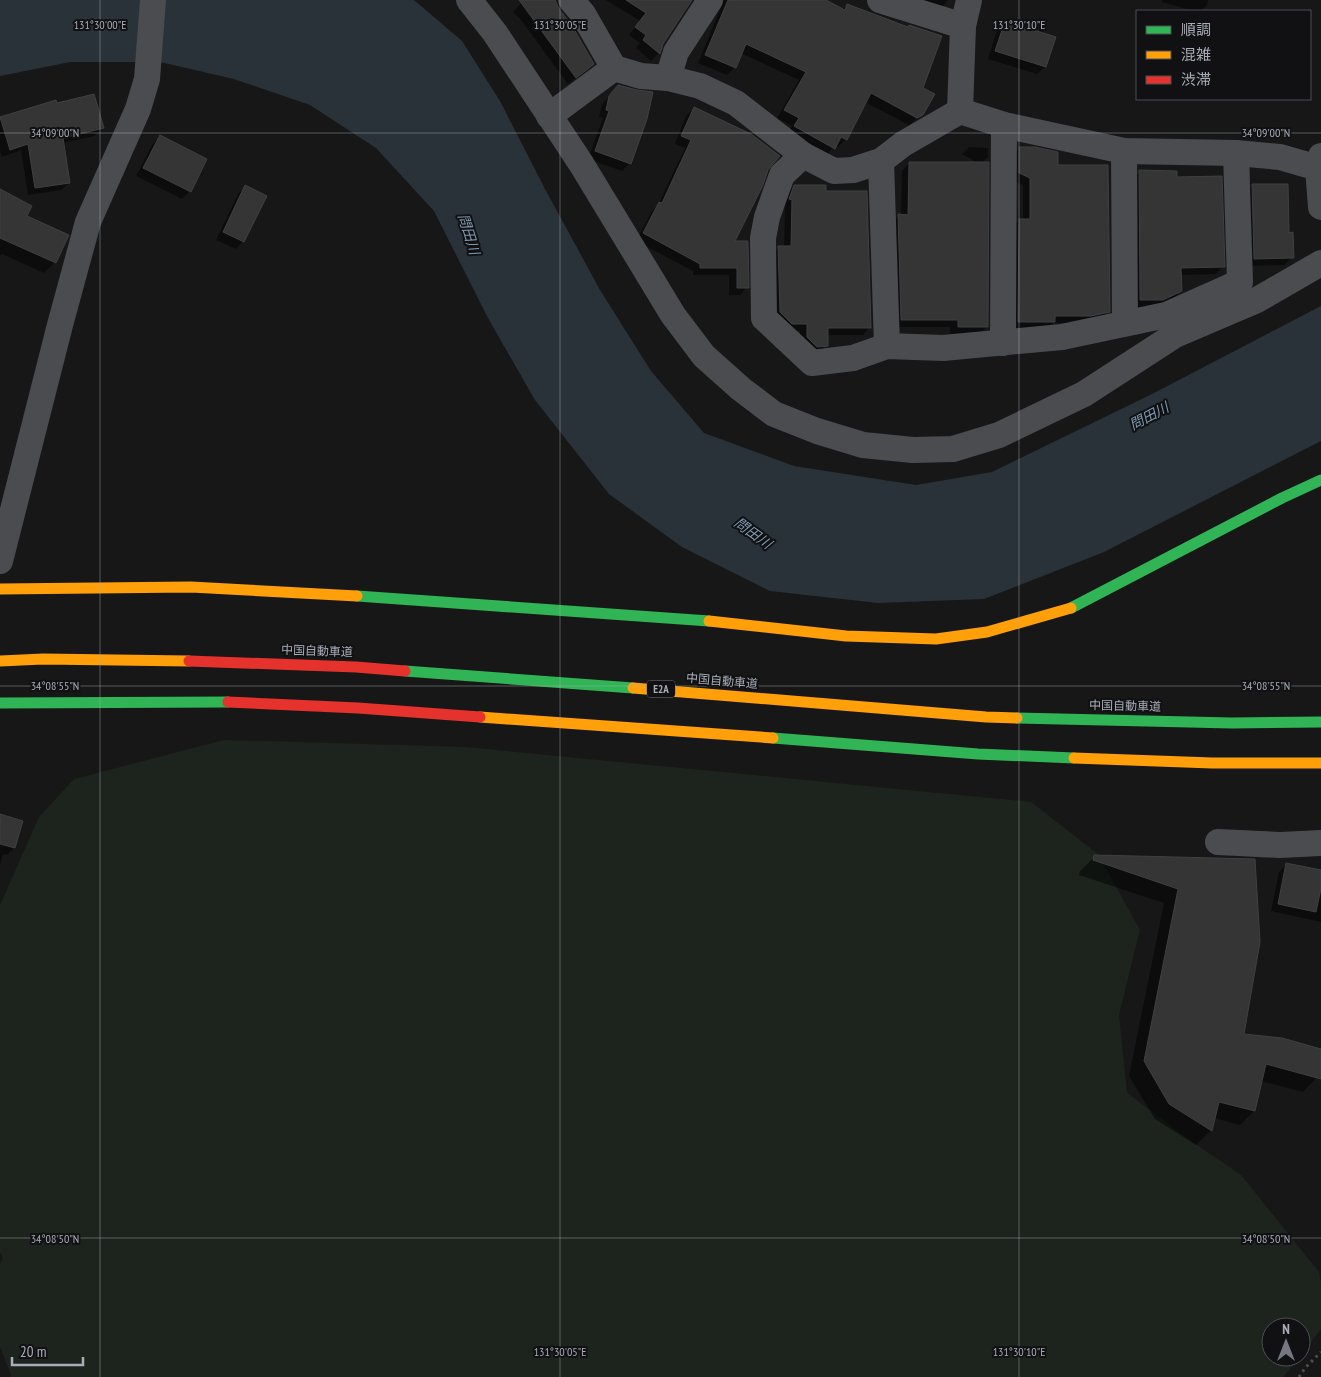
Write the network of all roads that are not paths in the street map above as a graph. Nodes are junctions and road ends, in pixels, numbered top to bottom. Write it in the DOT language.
graph roads {
  1 [pos="152,0"];
  2 [pos="469,0"];
  3 [pos="571,0"];
  4 [pos="710,0"];
  5 [pos="880,0"];
  6 [pos="969,0"];
  7 [pos="963,26"];
  8 [pos="614,68"];
  9 [pos="668,78"];
  10 [pos="960,111"];
  11 [pos="549,116"];
  12 [pos="1004,125"];
  13 [pos="1124,151"];
  14 [pos="1236,153"];
  15 [pos="803,155"];
  16 [pos="881,161"];
  17 [pos="1319,162"];
  18 [pos="1321,207"];
  19 [pos="1321,263"];
  20 [pos="1125,323"];
  21 [pos="1003,343"];
  22 [pos="887,346"];
  23 [pos="1321,480"];
  24 [pos="0,562"];
  25 [pos="0,589"];
  26 [pos="0,661"];
  27 [pos="0,703"];
  28 [pos="1321,722"];
  29 [pos="1321,763"];
  30 [pos="1218,842"];
  31 [pos="1321,843"];
  1 -- 24 [label="street"];
  2 -- 11 [label="street"];
  3 -- 8 [label="street"];
  4 -- 9 [label="street"];
  5 -- 7 [label="street"];
  6 -- 7 [label="street"];
  7 -- 10 [label="street"];
  8 -- 9 [label="street"];
  8 -- 11 [label="street"];
  9 -- 15 [label="street"];
  10 -- 12 [label="street"];
  10 -- 16 [label="street"];
  11 -- 19 [label="street"];
  12 -- 13 [label="street"];
  12 -- 21 [label="street"];
  13 -- 14 [label="street"];
  13 -- 20 [label="street"];
  14 -- 17 [label="street"];
  14 -- 20 [label="street"];
  15 -- 16 [label="street"];
  15 -- 22 [label="street"];
  16 -- 22 [label="street"];
  17 -- 18 [label="street"];
  20 -- 21 [label="street"];
  21 -- 22 [label="street"];
  23 -- 25 [label="main road"];
  26 -- 28 [label="main road, 中国自動車道 / E2A"];
  27 -- 29 [label="main road"];
  30 -- 31 [label="street"];
}
